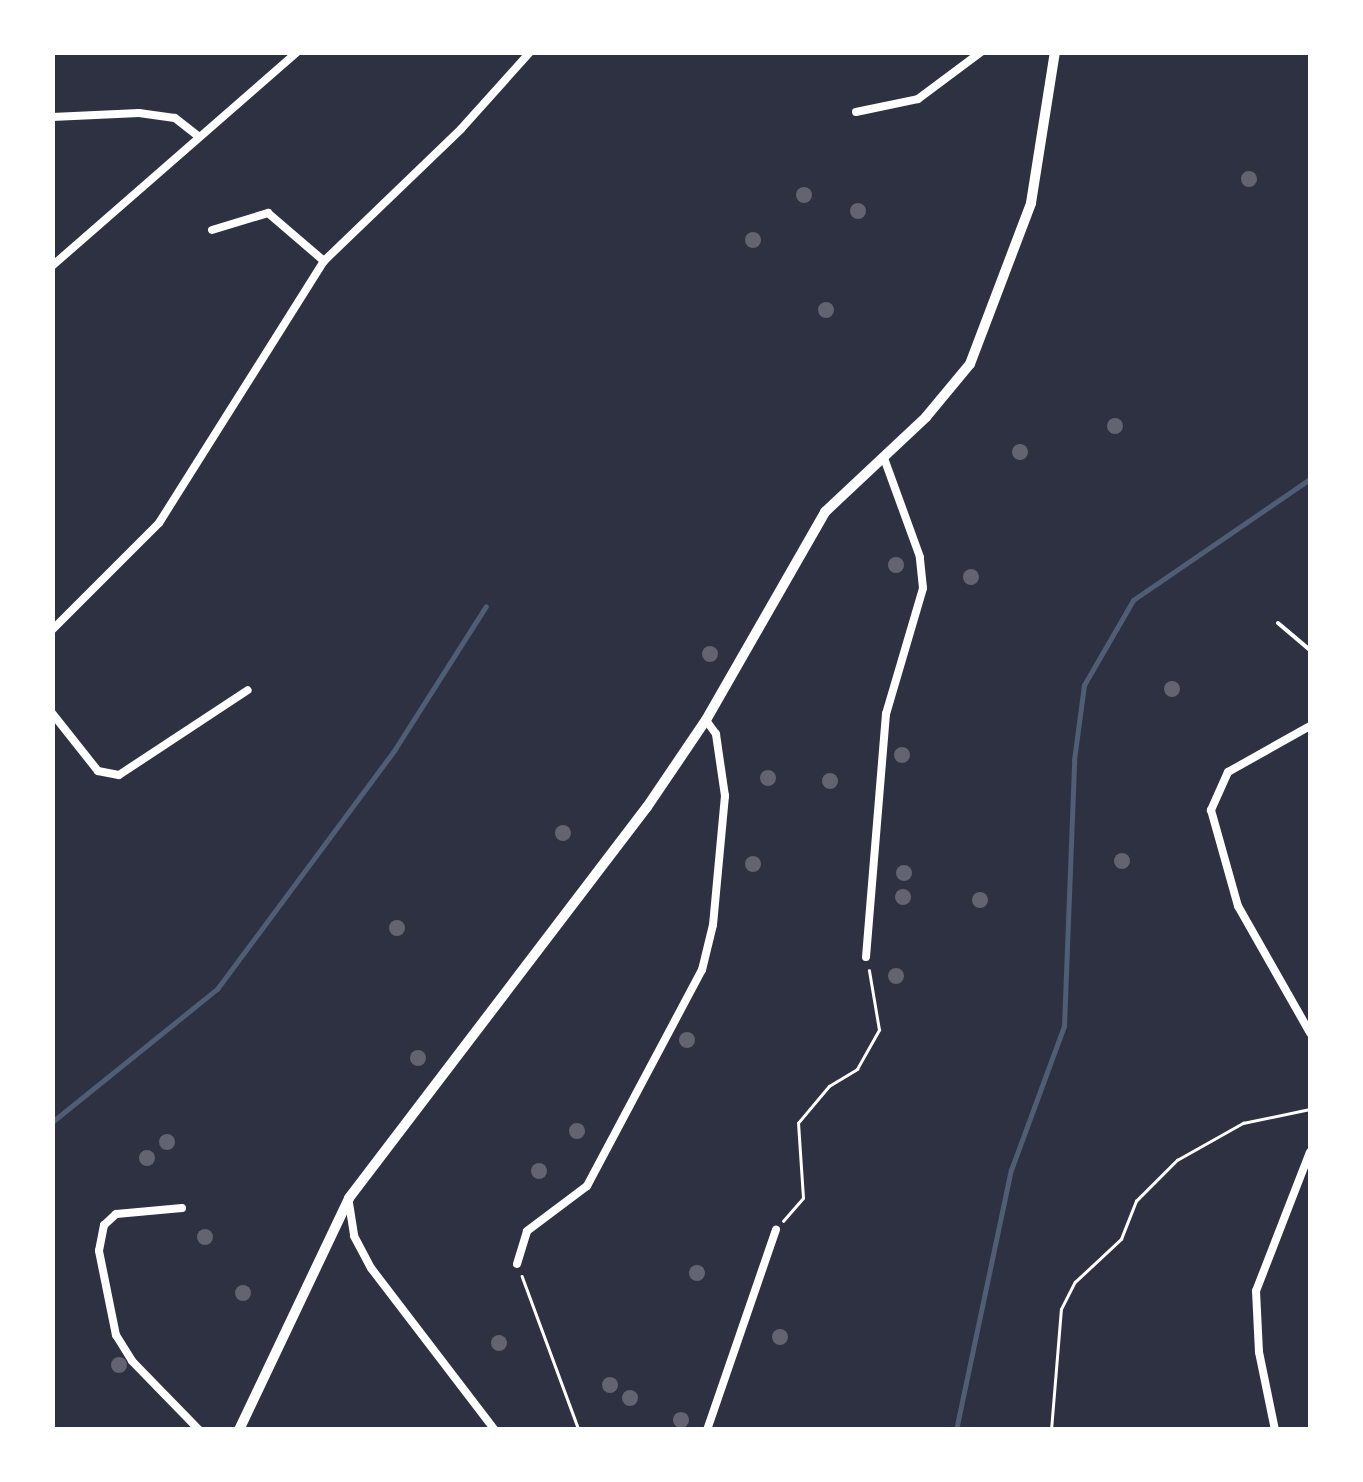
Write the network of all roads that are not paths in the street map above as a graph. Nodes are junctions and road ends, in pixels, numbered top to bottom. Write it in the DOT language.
graph roads {
  1 [pos="297,52"];
  2 [pos="530,52"];
  3 [pos="982,52"];
  4 [pos="1056,52"];
  5 [pos="856,112"];
  6 [pos="52,117"];
  7 [pos="196,135"];
  8 [pos="212,230"];
  9 [pos="324,261"];
  10 [pos="52,266"];
  11 [pos="884,458"];
  12 [pos="1278,623"];
  13 [pos="52,630"];
  14 [pos="1310,650"];
  15 [pos="248,690"];
  16 [pos="52,713"];
  17 [pos="706,720"];
  18 [pos="1310,726"];
  19 [pos="866,956"];
  20 [pos="1310,1033"];
  21 [pos="1310,1152"];
  22 [pos="348,1198"];
  23 [pos="182,1208"];
  24 [pos="776,1230"];
  25 [pos="517,1264"];
  26 [pos="199,1430"];
  27 [pos="239,1430"];
  28 [pos="495,1430"];
  29 [pos="708,1430"];
  30 [pos="1275,1430"];
  1 -- 7 [label="street"];
  2 -- 9 [label="street"];
  3 -- 5 [label="street"];
  4 -- 11 [label="street"];
  6 -- 7 [label="street"];
  7 -- 10 [label="street"];
  8 -- 9 [label="street"];
  9 -- 13 [label="street"];
  11 -- 17 [label="street"];
  11 -- 19 [label="street"];
  12 -- 14 [label="lane"];
  15 -- 16 [label="street"];
  17 -- 22 [label="street"];
  17 -- 25 [label="street"];
  18 -- 20 [label="street"];
  21 -- 30 [label="street"];
  22 -- 27 [label="street"];
  22 -- 28 [label="street"];
  23 -- 26 [label="street"];
  24 -- 29 [label="street"];
}
